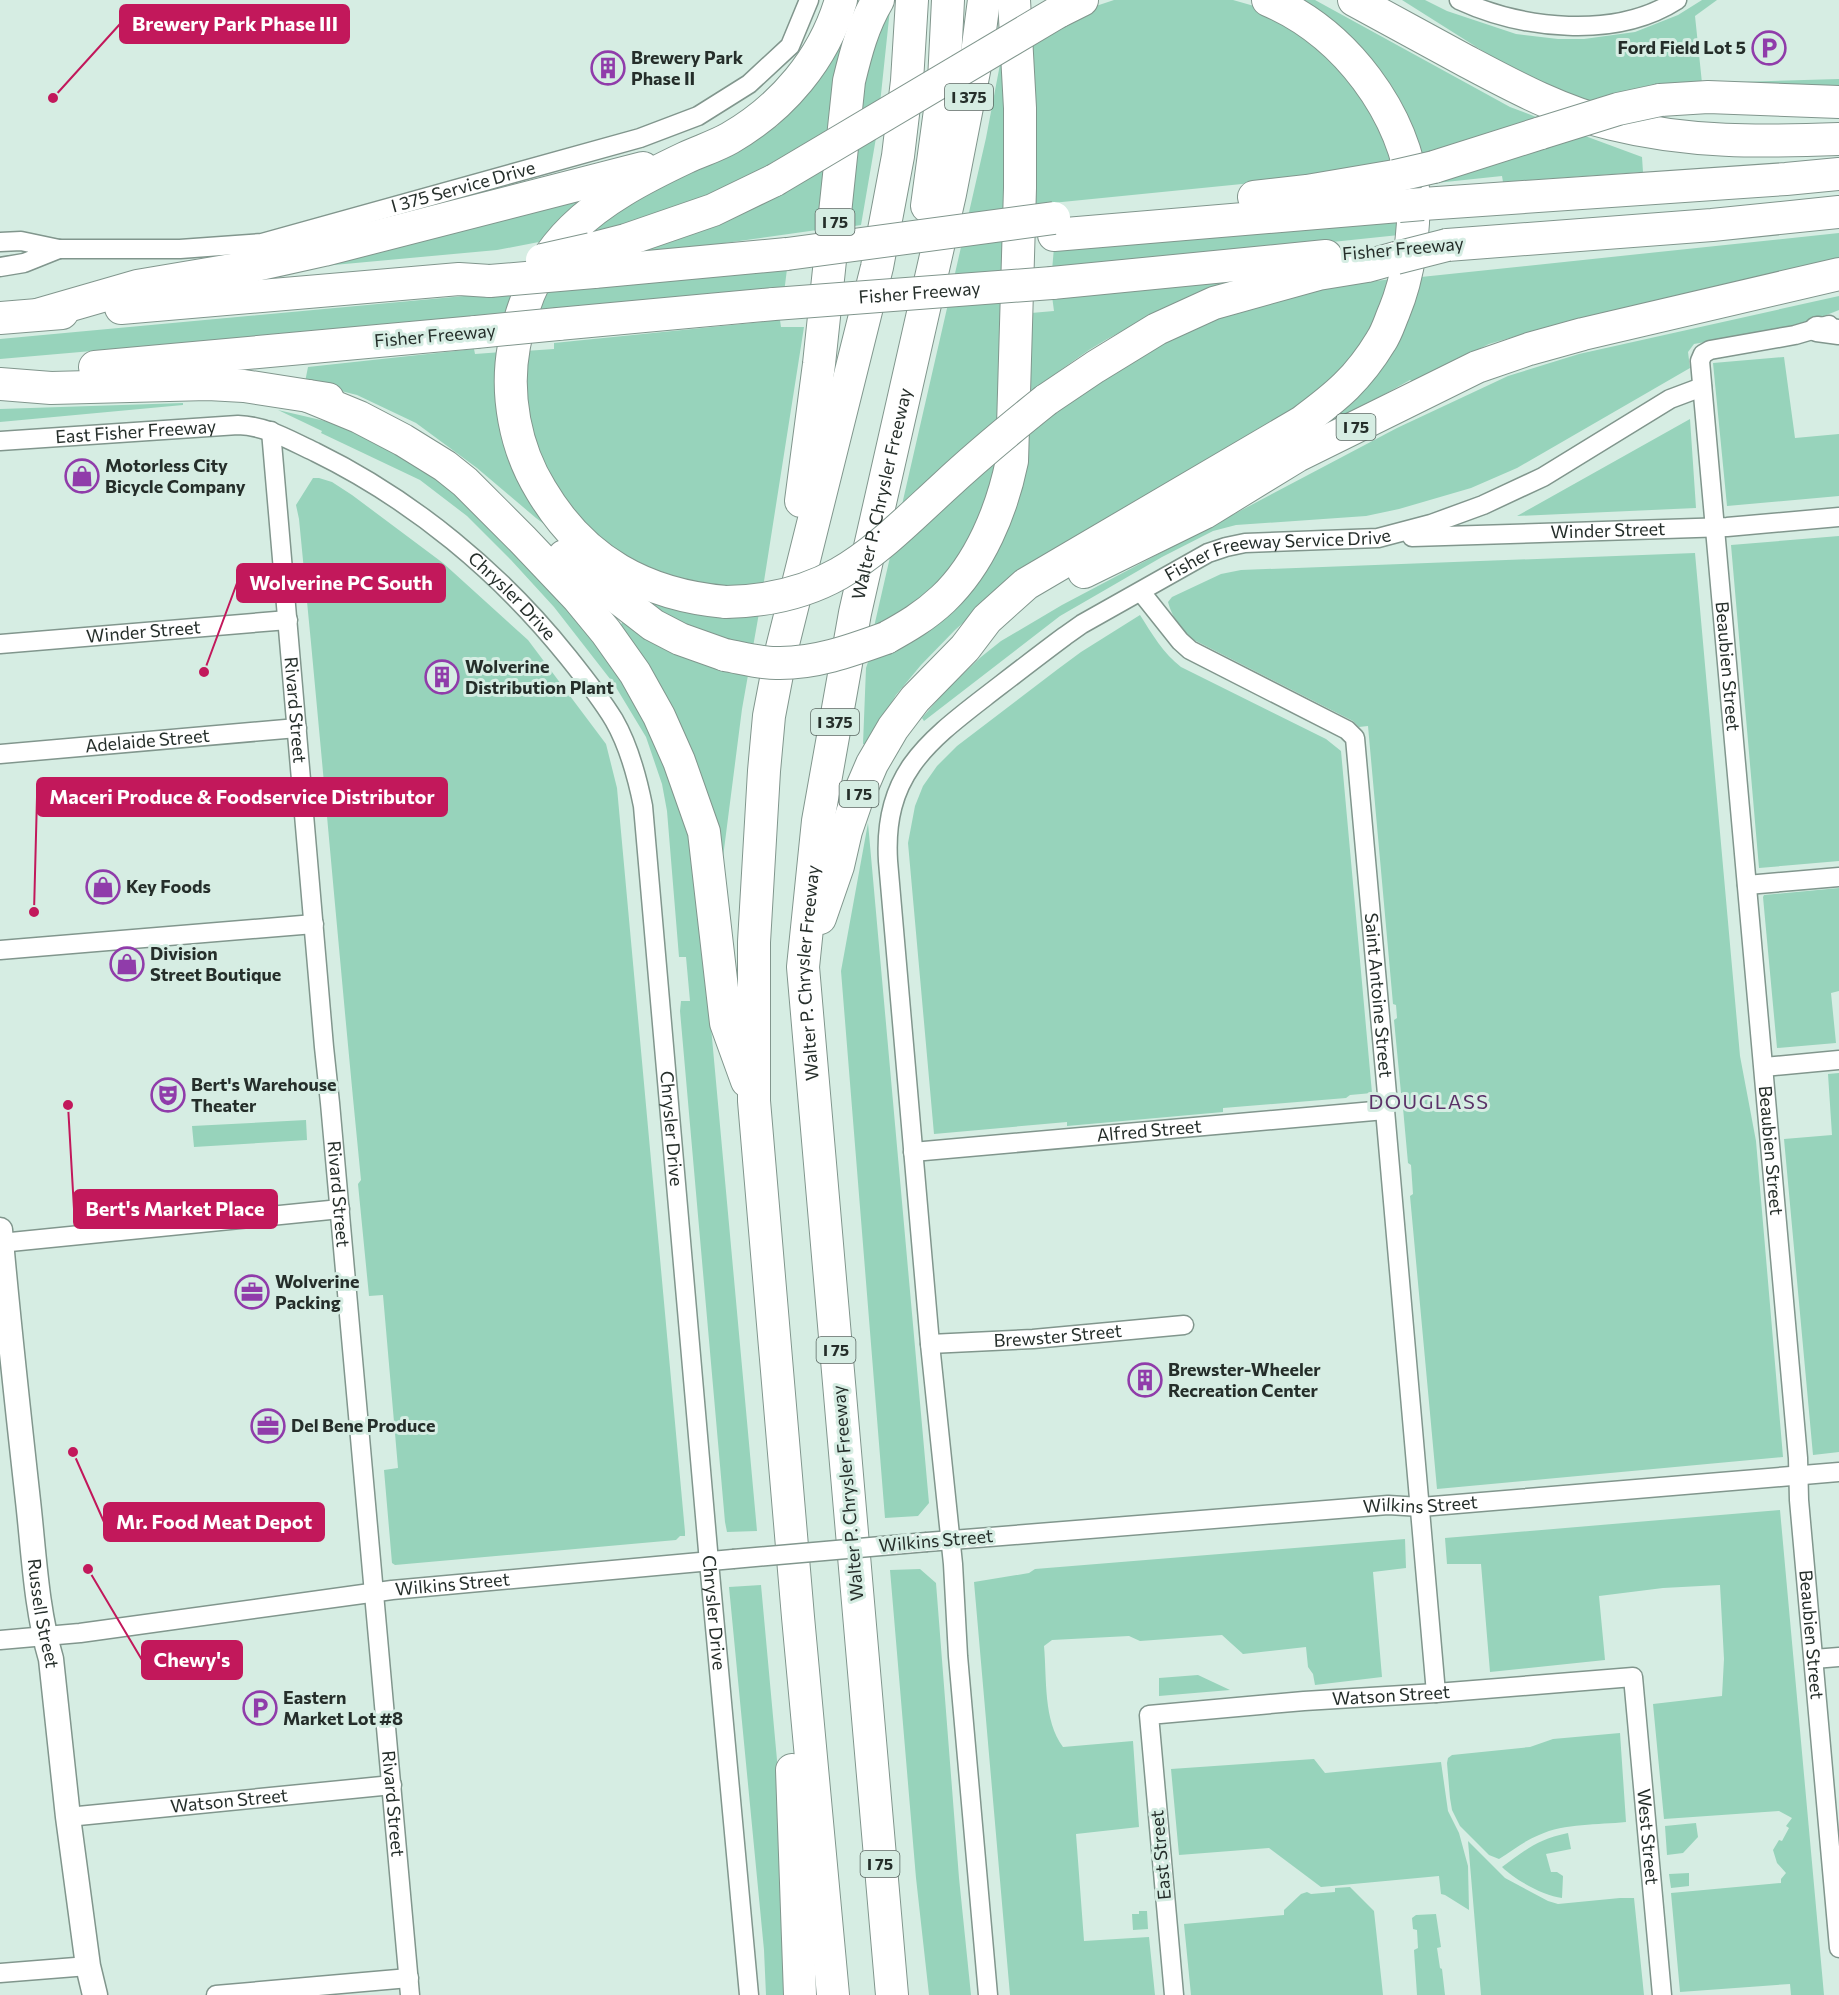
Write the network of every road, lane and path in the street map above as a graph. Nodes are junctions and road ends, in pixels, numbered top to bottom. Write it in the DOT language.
graph roads {
  1 [pos="809,0"];
  2 [pos="840,0"];
  3 [pos="878,0"];
  4 [pos="912,0"];
  5 [pos="948,0"];
  6 [pos="984,0"];
  7 [pos="1014,0"];
  8 [pos="1268,0"];
  9 [pos="1354,0"];
  10 [pos="1371,0"];
  11 [pos="1459,0"];
  12 [pos="1677,0"];
  13 [pos="1070,6"];
  14 [pos="1426,39"];
  15 [pos="1839,102"];
  16 [pos="1839,139"];
  17 [pos="685,158"];
  18 [pos="1839,174"];
  19 [pos="1406,196"];
  20 [pos="1839,212"];
  21 [pos="0,242"];
  22 [pos="59,249"];
  23 [pos="1397,253"];
  24 [pos="592,261"];
  25 [pos="0,267"];
  26 [pos="1839,274"];
  27 [pos="40,314"];
  28 [pos="0,318"];
  29 [pos="1832,328"];
  30 [pos="0,382"];
  31 [pos="1702,387"];
  32 [pos="308,396"];
  33 [pos="271,430"];
  34 [pos="0,441"];
  35 [pos="884,479"];
  36 [pos="1839,517"];
  37 [pos="1715,527"];
  38 [pos="1378,538"];
  39 [pos="1142,592"];
  40 [pos="288,620"];
  41 [pos="0,644"];
  42 [pos="782,648"];
  43 [pos="964,648"];
  44 [pos="297,728"];
  45 [pos="0,754"];
  46 [pos="1839,877"];
  47 [pos="1747,885"];
  48 [pos="314,924"];
  49 [pos="0,950"];
  50 [pos="803,967"];
  51 [pos="1839,1060"];
  52 [pos="1764,1067"];
  53 [pos="754,1101"];
  54 [pos="1385,1110"];
  55 [pos="913,1152"];
  56 [pos="340,1209"];
  57 [pos="0,1238"];
  58 [pos="1184,1326"];
  59 [pos="930,1344"];
  60 [pos="1839,1472"];
  61 [pos="1798,1476"];
  62 [pos="1421,1508"];
  63 [pos="950,1540"];
  64 [pos="709,1562"];
  65 [pos="374,1592"];
  66 [pos="798,1617"];
  67 [pos="45,1635"];
  68 [pos="0,1640"];
  69 [pos="1839,1657"];
  70 [pos="1814,1659"];
  71 [pos="1633,1677"];
  72 [pos="1436,1693"];
  73 [pos="1149,1715"];
  74 [pos="868,1732"];
  75 [pos="392,1785"];
  76 [pos="68,1816"];
  77 [pos="1834,1844"];
  78 [pos="1839,1948"];
  79 [pos="88,1966"];
  80 [pos="0,1973"];
  81 [pos="410,1986"];
  82 [pos="95,1995"];
  83 [pos="216,1995"];
  84 [pos="750,1995"];
  85 [pos="800,1995"];
  86 [pos="833,1995"];
  87 [pos="892,1995"];
  88 [pos="910,1995"];
  89 [pos="988,1995"];
  90 [pos="1174,1995"];
  91 [pos="1662,1995"];
  1 -- 22 [label="street, I 375 Service Drive"];
  2 -- 17 [label="highway"];
  3 -- 42 [label="highway, I 75"];
  4 -- 42 [label="highway"];
  5 -- 35 [label="highway"];
  6 -- 35 [label="highway, Walter P. Chrysler Freeway / I 375"];
  7 -- 32 [label="highway, bridge"];
  8 -- 43 [label="highway"];
  9 -- 14 [label="highway"];
  10 -- 14 [label="highway"];
  11 -- 12 [label="street"];
  13 -- 24 [label="highway, bridge"];
  14 -- 16 [label="highway"];
  15 -- 19 [label="highway, bridge"];
  17 -- 23 [label="highway, bridge"];
  17 -- 27 [label="highway"];
  18 -- 19 [label="highway"];
  19 -- 24 [label="highway, bridge"];
  20 -- 23 [label="highway, Fisher Freeway, bridge"];
  21 -- 22 [label="street, I 375 Service Drive"];
  22 -- 25 [label="street, I 375 Service Drive"];
  23 -- 30 [label="highway, Fisher Freeway, bridge"];
  24 -- 27 [label="highway, bridge"];
  26 -- 43 [label="highway, I 75"];
  27 -- 28 [label="highway"];
  29 -- 31 [label="street, Beaubien Street"];
  30 -- 32 [label="highway"];
  31 -- 37 [label="street, Beaubien Street"];
  31 -- 38 [label="street, Fisher Freeway Service Drive"];
  32 -- 53 [label="highway"];
  33 -- 34 [label="street, East Fisher Freeway"];
  33 -- 40 [label="street, Rivard Street"];
  33 -- 64 [label="street, Chrysler Drive"];
  35 -- 50 [label="highway, Walter P. Chrysler Freeway / I 375"];
  36 -- 37 [label="street, Winder Street"];
  37 -- 38 [label="street, Winder Street"];
  37 -- 47 [label="street, Beaubien Street"];
  38 -- 39 [label="street, Fisher Freeway Service Drive"];
  39 -- 54 [label="street, Saint Antoine Street"];
  39 -- 55 [label="street, Fisher Freeway Service Drive"];
  40 -- 41 [label="street, Winder Street"];
  40 -- 44 [label="street, Rivard Street"];
  42 -- 53 [label="highway, I 75"];
  43 -- 50 [label="highway, I 75"];
  44 -- 45 [label="street, Adelaide Street"];
  44 -- 48 [label="street, Rivard Street"];
  46 -- 47 [label="street"];
  47 -- 52 [label="street, Beaubien Street"];
  48 -- 49 [label="street"];
  48 -- 56 [label="street, Rivard Street"];
  50 -- 74 [label="highway, Walter P. Chrysler Freeway / I 75"];
  51 -- 52 [label="street"];
  52 -- 61 [label="street, Beaubien Street"];
  53 -- 66 [label="highway, I 75"];
  54 -- 55 [label="street, Alfred Street"];
  54 -- 62 [label="street, Saint Antoine Street"];
  55 -- 59 [label="street"];
  56 -- 57 [label="street"];
  56 -- 65 [label="street, Rivard Street"];
  57 -- 67 [label="street, Russell Street"];
  58 -- 59 [label="street, Brewster Street"];
  59 -- 63 [label="street"];
  60 -- 61 [label="street, Wilkins Street"];
  61 -- 62 [label="street, Wilkins Street"];
  61 -- 70 [label="street, Beaubien Street"];
  62 -- 63 [label="street, Wilkins Street"];
  62 -- 72 [label="street, Saint Antoine Street"];
  63 -- 64 [label="street, Wilkins Street, bridge"];
  63 -- 89 [label="street"];
  64 -- 65 [label="street, Wilkins Street"];
  64 -- 84 [label="street, Chrysler Drive"];
  65 -- 67 [label="street, Wilkins Street"];
  65 -- 75 [label="street, Rivard Street"];
  66 -- 85 [label="highway"];
  66 -- 86 [label="highway, I 75"];
  67 -- 68 [label="street, Wilkins Street"];
  67 -- 76 [label="street, Russell Street"];
  69 -- 70 [label="street"];
  70 -- 77 [label="street, Beaubien Street"];
  71 -- 72 [label="street, Watson Street"];
  71 -- 91 [label="street, West Street"];
  72 -- 73 [label="street, Watson Street"];
  73 -- 90 [label="street, East Street"];
  74 -- 87 [label="highway, Walter P. Chrysler Freeway / I 75"];
  74 -- 88 [label="highway"];
  75 -- 76 [label="street, Watson Street"];
  75 -- 81 [label="street, Rivard Street"];
  76 -- 79 [label="street, Russell Street"];
  77 -- 78 [label="street, Beaubien Street"];
  79 -- 80 [label="street"];
  79 -- 82 [label="street, Russell Street"];
  81 -- 83 [label="street"];
}
